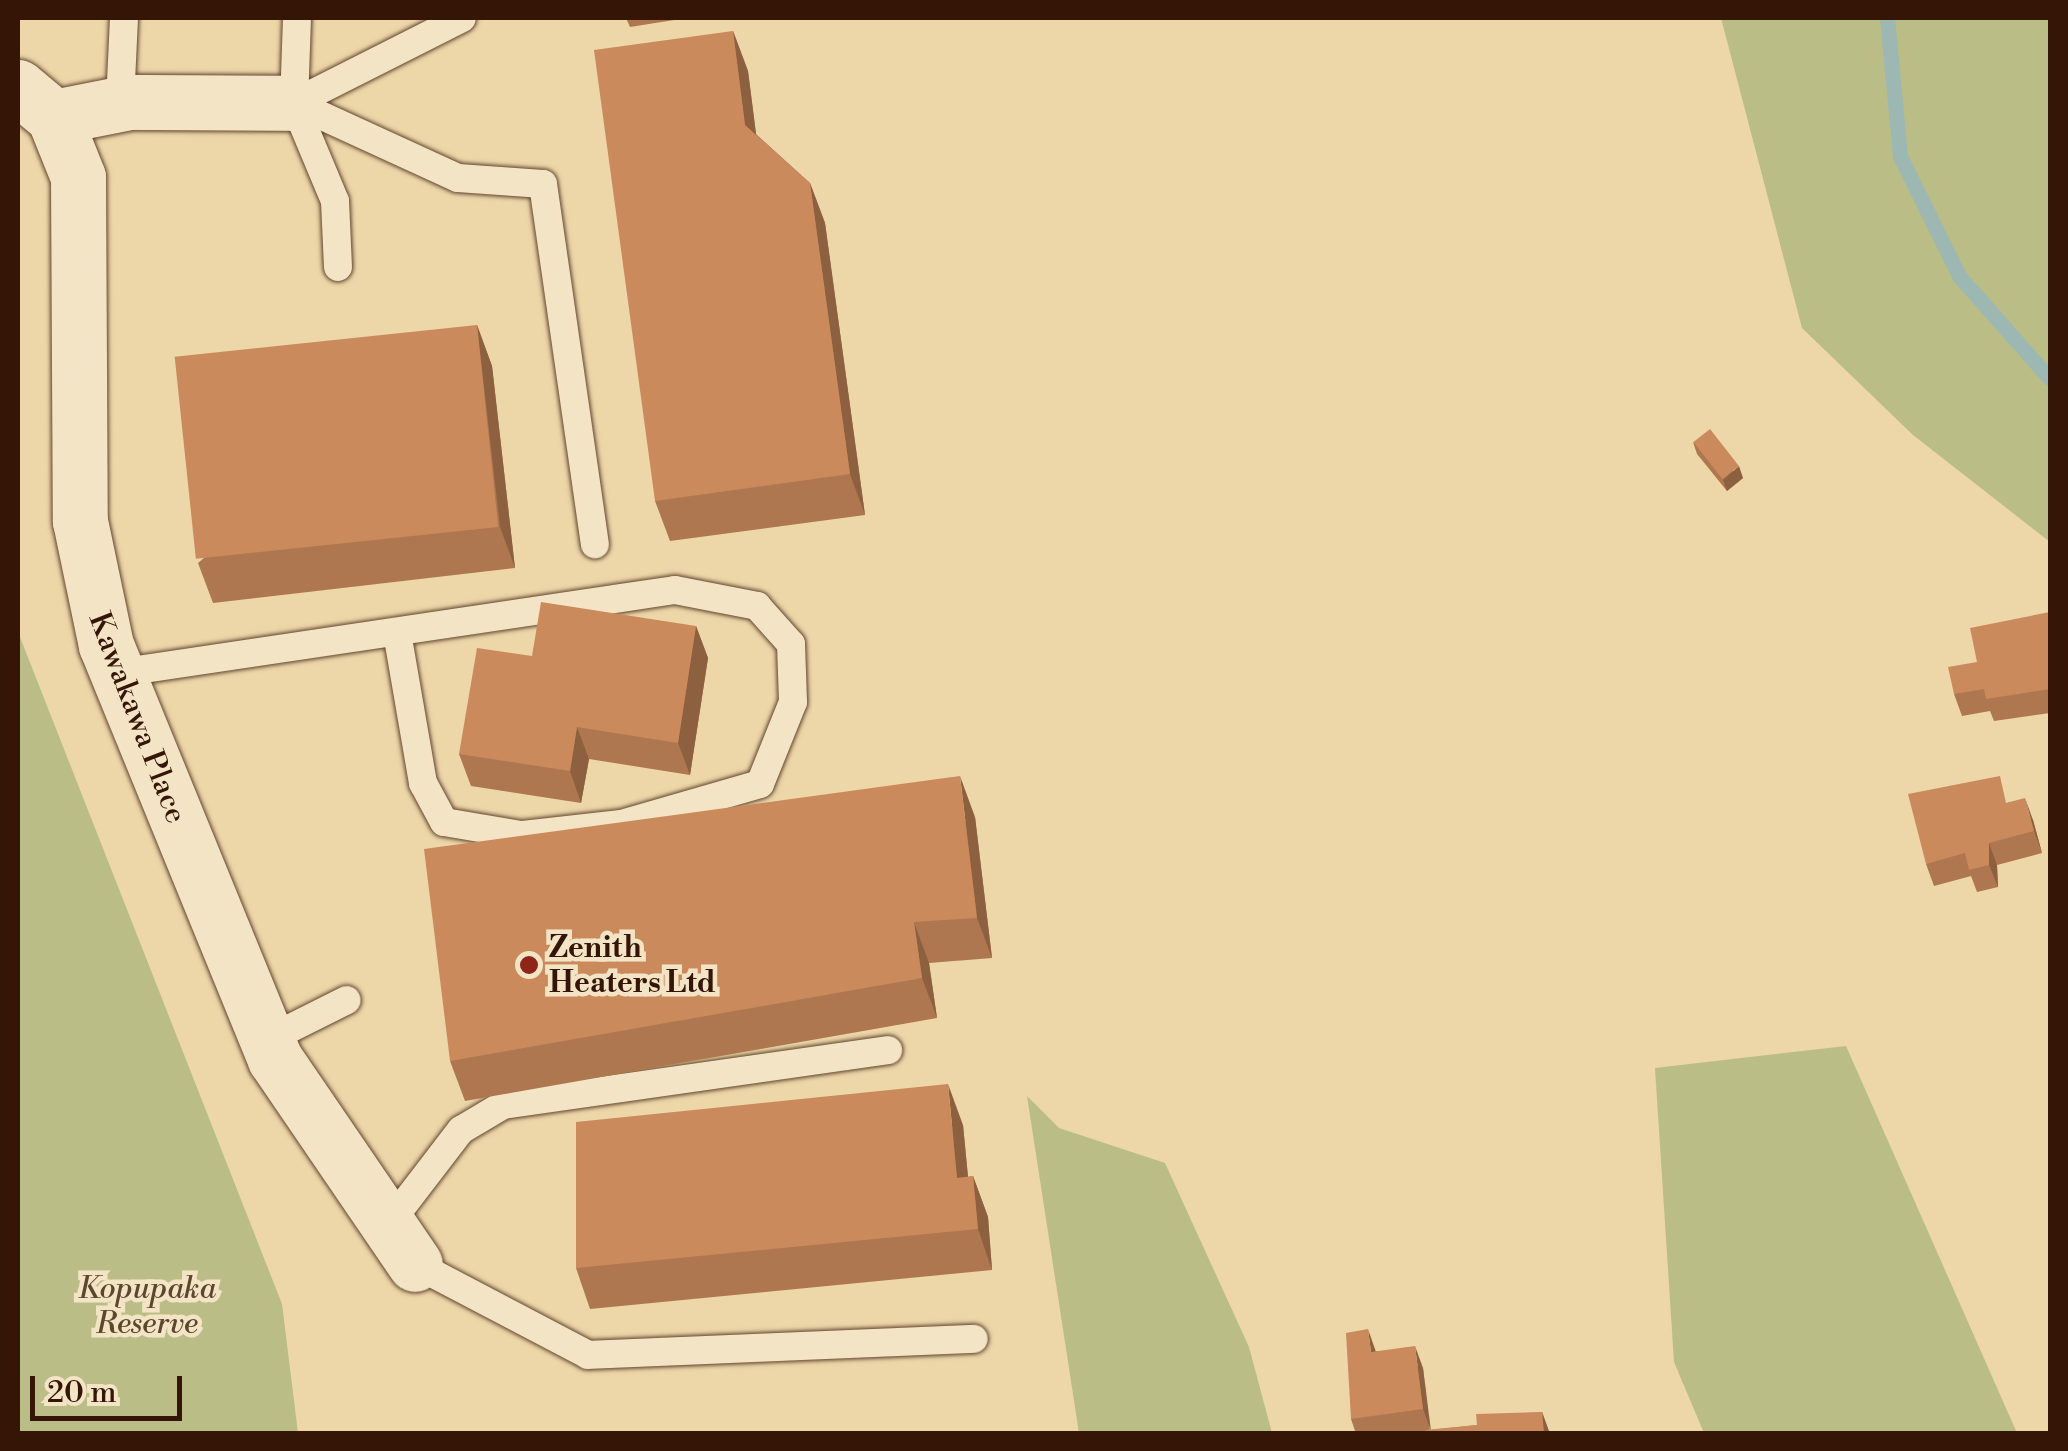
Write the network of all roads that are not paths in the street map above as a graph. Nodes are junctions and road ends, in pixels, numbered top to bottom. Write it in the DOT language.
graph roads {
  1 [pos="124,18"];
  2 [pos="298,18"];
  3 [pos="462,18"];
  4 [pos="36,102"];
  5 [pos="120,103"];
  6 [pos="294,103"];
  7 [pos="338,268"];
  8 [pos="595,544"];
  9 [pos="398,632"];
  10 [pos="117,674"];
  11 [pos="347,1000"];
  12 [pos="267,1040"];
  13 [pos="888,1050"];
  14 [pos="402,1245"];
  15 [pos="974,1339"];
  1 -- 5 [label="lane"];
  2 -- 6 [label="lane"];
  3 -- 6 [label="lane"];
  4 -- 5 [label="street, Kawakawa Place"];
  4 -- 10 [label="street, Kawakawa Place"];
  5 -- 6 [label="street, Kawakawa Place"];
  6 -- 7 [label="lane"];
  6 -- 8 [label="lane"];
  9 -- 9 [label="lane"];
  9 -- 10 [label="lane"];
  10 -- 12 [label="street, Kawakawa Place"];
  11 -- 12 [label="lane"];
  12 -- 14 [label="street, Kawakawa Place"];
  13 -- 14 [label="lane"];
  14 -- 15 [label="lane"];
}
